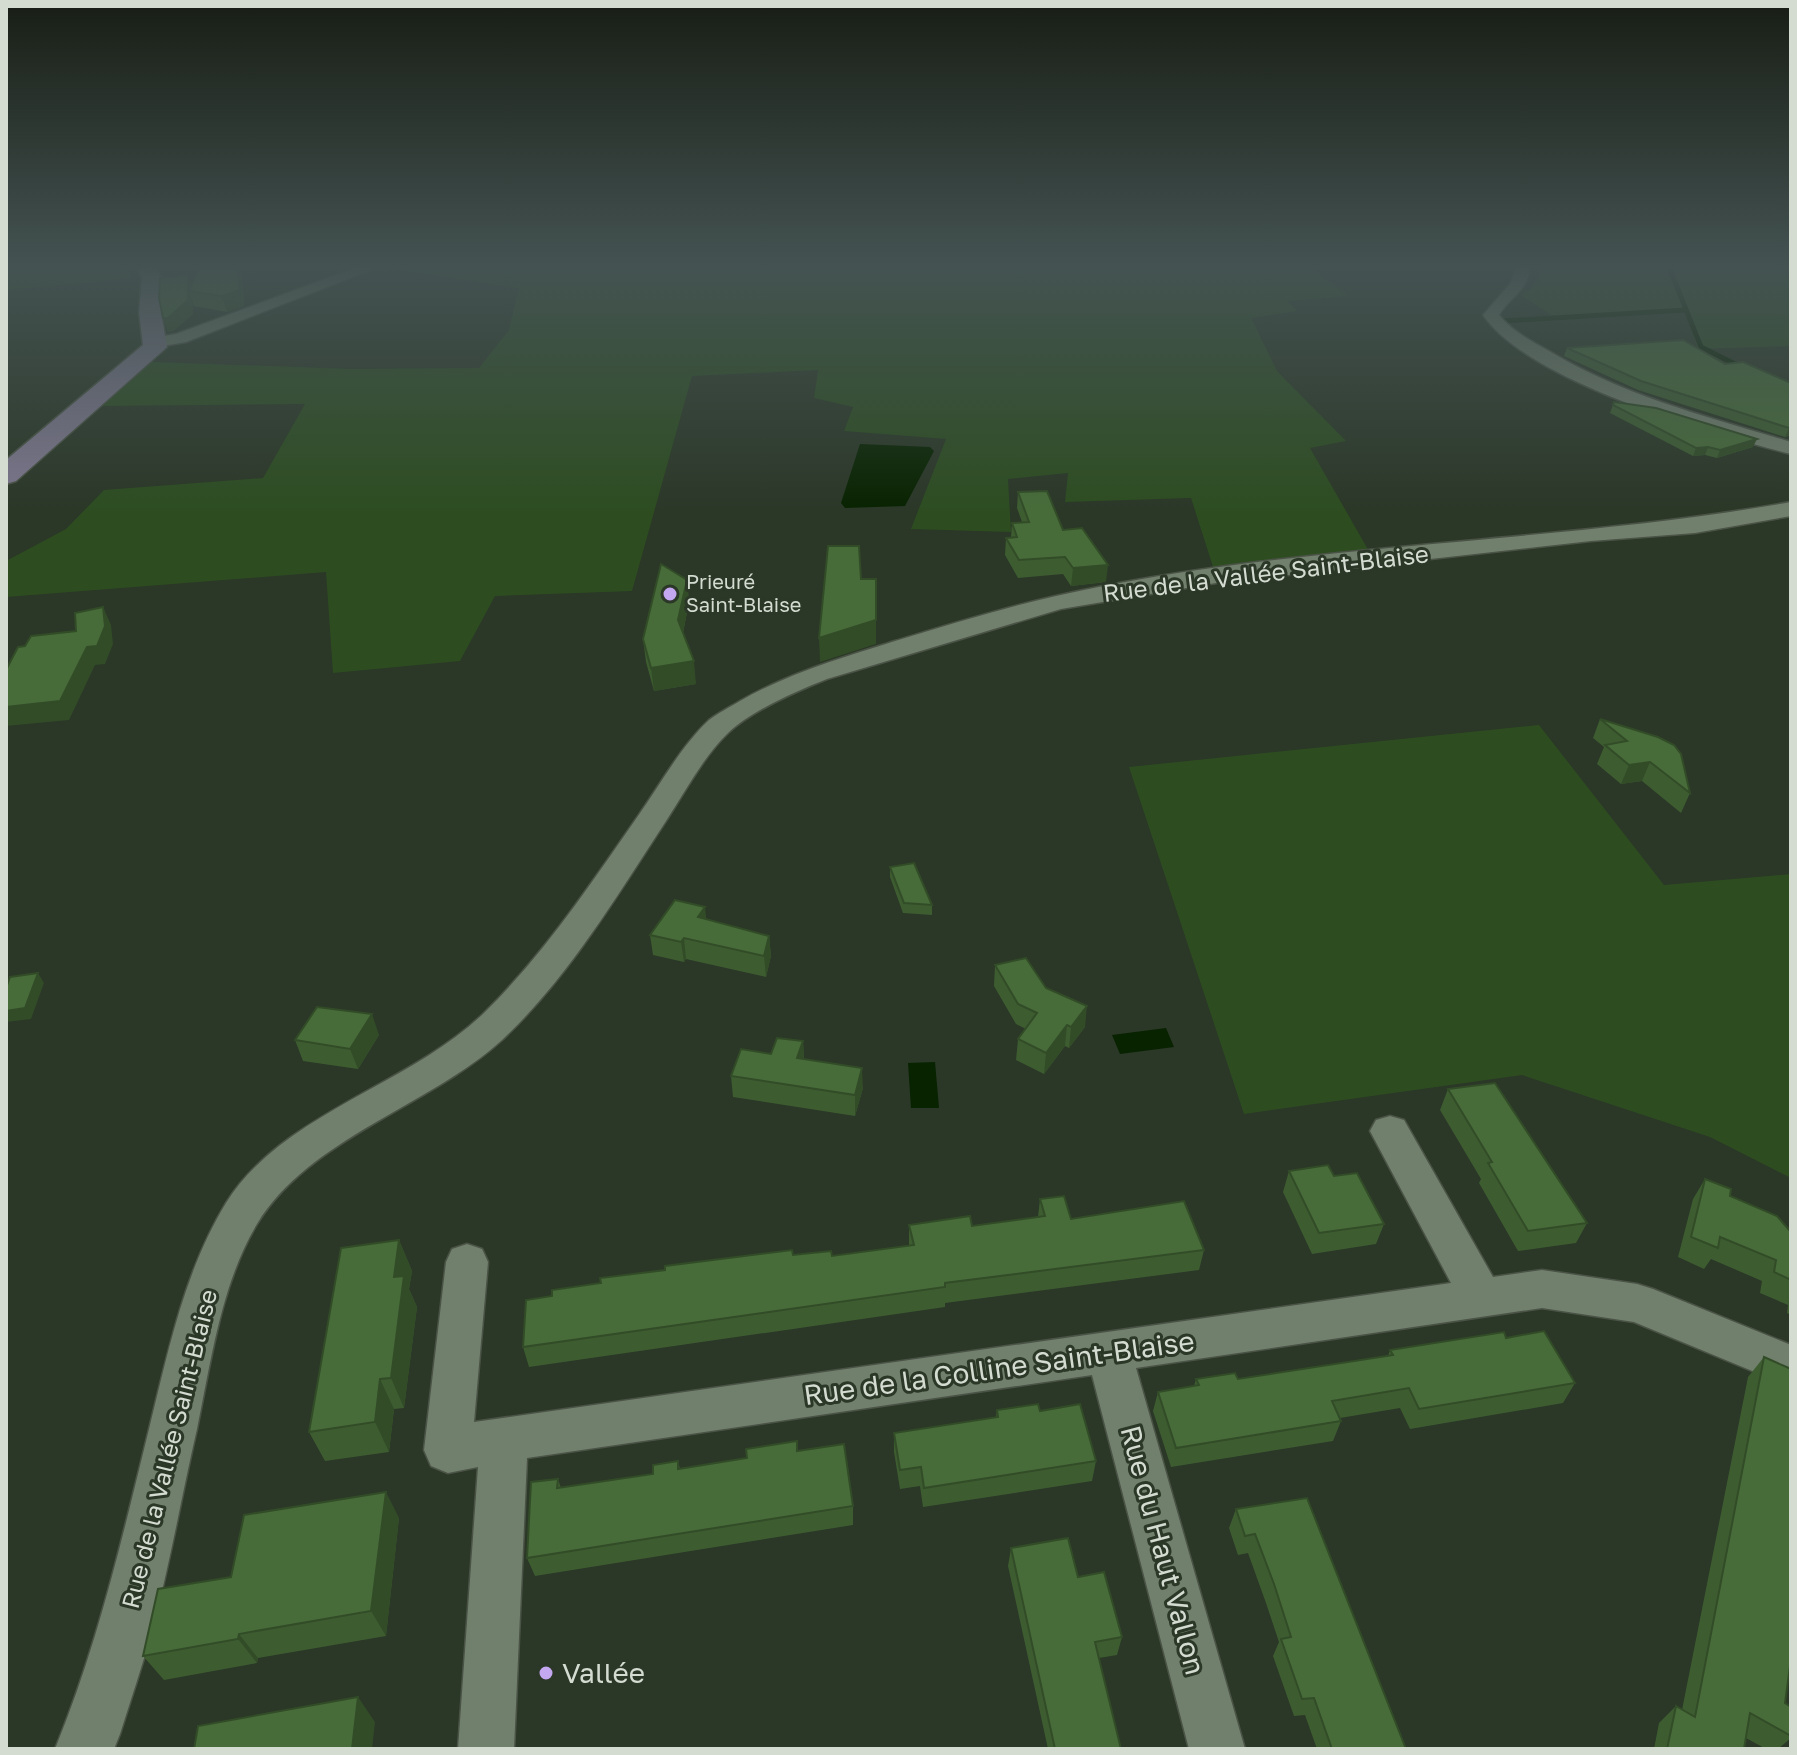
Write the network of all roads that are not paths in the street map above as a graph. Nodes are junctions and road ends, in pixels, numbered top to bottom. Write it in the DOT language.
graph roads {
  1 [pos="154,349"];
  2 [pos="1532,349"];
  3 [pos="1791,448"];
  4 [pos="6,475"];
  5 [pos="1791,509"];
  6 [pos="1390,1131"];
  7 [pos="467,1262"];
  8 [pos="1482,1298"];
  9 [pos="1109,1352"];
  10 [pos="1791,1366"];
  11 [pos="504,1439"];
  12 [pos="83,1749"];
  13 [pos="486,1749"];
  14 [pos="1217,1749"];
  1 -- 4 [label="street"];
  2 -- 3 [label="street"];
  5 -- 12 [label="street, Rue de la Vallée Saint-Blaise"];
  6 -- 8 [label="street"];
  7 -- 11 [label="street, Rue de la Colline Saint-Blaise"];
  8 -- 9 [label="street, Rue de la Colline Saint-Blaise"];
  8 -- 10 [label="street, Rue de la Colline Saint-Blaise"];
  9 -- 11 [label="street, Rue de la Colline Saint-Blaise"];
  9 -- 14 [label="street, Rue du Haut Vallon"];
  11 -- 13 [label="street"];
}
